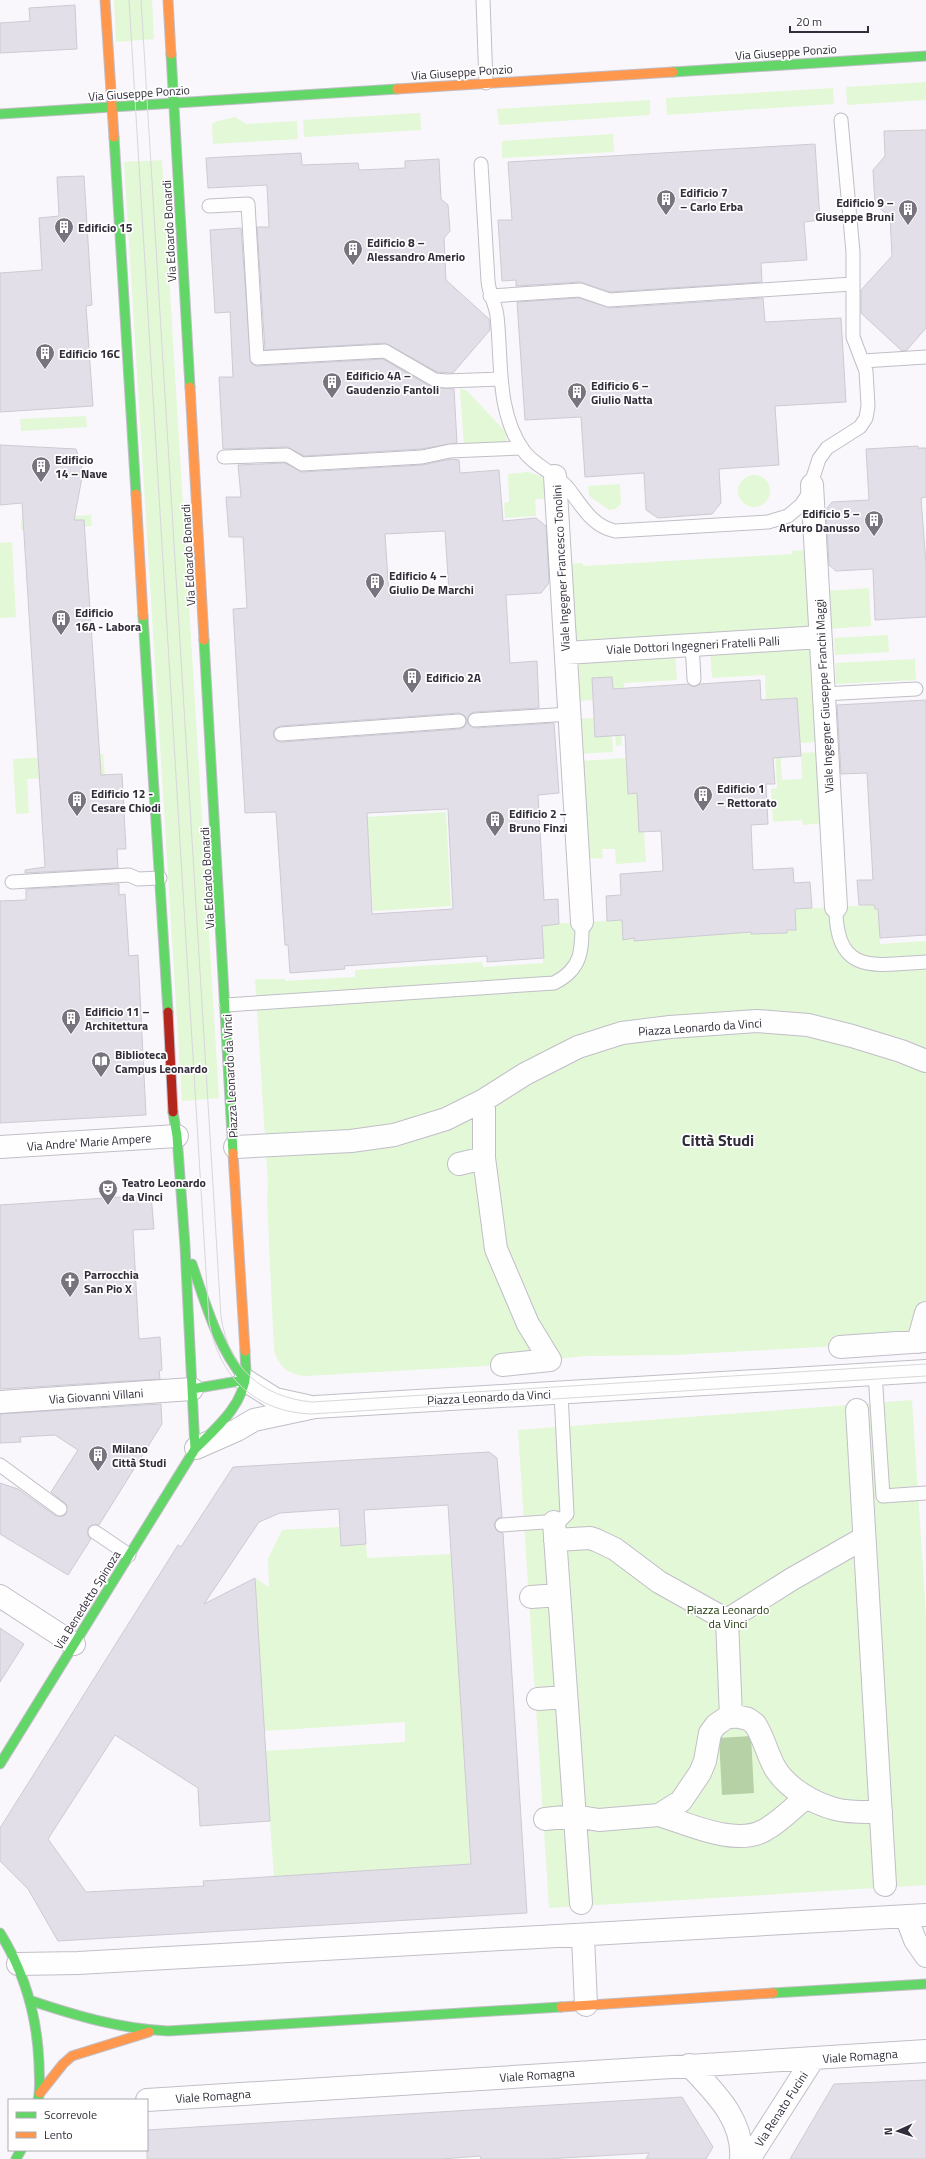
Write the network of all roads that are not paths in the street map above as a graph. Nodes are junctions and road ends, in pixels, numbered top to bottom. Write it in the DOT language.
graph roads {
  1 [pos="105,0"];
  2 [pos="168,0"];
  3 [pos="483,0"];
  4 [pos="926,56"];
  5 [pos="486,83"];
  6 [pos="174,103"];
  7 [pos="111,108"];
  8 [pos="0,114"];
  9 [pos="841,120"];
  10 [pos="481,164"];
  11 [pos="209,206"];
  12 [pos="852,284"];
  13 [pos="490,296"];
  14 [pos="926,357"];
  15 [pos="863,361"];
  16 [pos="501,379"];
  17 [pos="522,448"];
  18 [pos="224,457"];
  19 [pos="556,476"];
  20 [pos="812,485"];
  21 [pos="820,637"];
  22 [pos="692,644"];
  23 [pos="566,652"];
  24 [pos="694,679"];
  25 [pos="916,689"];
  26 [pos="824,694"];
  27 [pos="569,714"];
  28 [pos="475,720"];
  29 [pos="459,721"];
  30 [pos="281,734"];
  31 [pos="160,878"];
  32 [pos="12,882"];
  33 [pos="836,907"];
  34 [pos="582,922"];
  35 [pos="926,962"];
  36 [pos="226,1006"];
  37 [pos="926,1061"];
  38 [pos="484,1100"];
  39 [pos="177,1136"];
  40 [pos="0,1147"];
  41 [pos="235,1147"];
  42 [pos="484,1158"];
  43 [pos="459,1164"];
  44 [pos="185,1246"];
  45 [pos="924,1330"];
  46 [pos="534,1337"];
  47 [pos="840,1347"];
  48 [pos="926,1370"];
  49 [pos="875,1373"];
  50 [pos="245,1380"];
  51 [pos="192,1389"];
  52 [pos="561,1393"];
  53 [pos="0,1402"];
  54 [pos="315,1408"];
  55 [pos="857,1410"];
  56 [pos="194,1448"];
  57 [pos="0,1465"];
  58 [pos="926,1493"];
  59 [pos="60,1509"];
  60 [pos="502,1525"];
  61 [pos="555,1531"];
  62 [pos="95,1532"];
  63 [pos="864,1538"];
  64 [pos="129,1555"];
  65 [pos="559,1595"];
  66 [pos="0,1596"];
  67 [pos="531,1597"];
  68 [pos="727,1620"];
  69 [pos="74,1644"];
  70 [pos="566,1697"];
  71 [pos="538,1699"];
  72 [pos="731,1716"];
  73 [pos="0,1764"];
  74 [pos="806,1797"];
  75 [pos="881,1812"];
  76 [pos="659,1815"];
  77 [pos="574,1816"];
  78 [pos="545,1818"];
  79 [pos="885,1885"];
  80 [pos="580,1903"];
  81 [pos="916,1916"];
  82 [pos="0,1933"];
  83 [pos="583,1936"];
  84 [pos="926,1956"];
  85 [pos="18,1964"];
  86 [pos="926,1984"];
  87 [pos="32,2001"];
  88 [pos="586,2005"];
  89 [pos="152,2031"];
  90 [pos="926,2051"];
  91 [pos="813,2059"];
  92 [pos="688,2066"];
  93 [pos="39,2097"];
  94 [pos="148,2100"];
  95 [pos="741,2159"];
  96 [pos="749,2159"];
  1 -- 7 [label="street"];
  2 -- 6 [label="street, Via Edoardo Bonardi"];
  3 -- 5 [label="lane"];
  4 -- 5 [label="street, Via Giuseppe Ponzio"];
  5 -- 6 [label="street, Via Giuseppe Ponzio"];
  6 -- 7 [label="street, Via Giuseppe Ponzio"];
  6 -- 36 [label="street, Via Edoardo Bonardi"];
  7 -- 8 [label="street, Via Giuseppe Ponzio"];
  7 -- 31 [label="street"];
  9 -- 12 [label="lane"];
  10 -- 13 [label="lane, Viale Ingegner Francesco Tonolini"];
  11 -- 16 [label="lane"];
  12 -- 13 [label="lane"];
  12 -- 15 [label="lane"];
  13 -- 16 [label="lane, Viale Ingegner Francesco Tonolini"];
  14 -- 15 [label="lane"];
  15 -- 20 [label="lane"];
  16 -- 17 [label="lane, Viale Ingegner Francesco Tonolini"];
  17 -- 18 [label="lane"];
  17 -- 19 [label="lane, Viale Ingegner Francesco Tonolini"];
  19 -- 20 [label="lane"];
  19 -- 23 [label="street, Viale Ingegner Francesco Tonolini"];
  20 -- 21 [label="street, Viale Ingegner Giuseppe Franchi Maggi"];
  21 -- 22 [label="street, Viale Dottori Ingegneri Fratelli Palli"];
  21 -- 26 [label="street, Viale Ingegner Giuseppe Franchi Maggi"];
  22 -- 23 [label="street, Viale Dottori Ingegneri Fratelli Palli"];
  22 -- 24 [label="lane"];
  23 -- 27 [label="street, Viale Ingegner Francesco Tonolini"];
  25 -- 26 [label="lane"];
  26 -- 33 [label="street, Viale Ingegner Giuseppe Franchi Maggi"];
  27 -- 28 [label="lane"];
  27 -- 34 [label="street, Viale Ingegner Francesco Tonolini"];
  29 -- 30 [label="lane"];
  31 -- 32 [label="lane"];
  31 -- 39 [label="street, Piazza Leonardo da Vinci"];
  33 -- 35 [label="lane"];
  34 -- 36 [label="lane"];
  36 -- 41 [label="street, Piazza Leonardo da Vinci"];
  37 -- 38 [label="street, Piazza Leonardo da Vinci"];
  38 -- 41 [label="street, Piazza Leonardo da Vinci"];
  38 -- 42 [label="street"];
  39 -- 40 [label="street, Via Andre' Marie Ampere"];
  39 -- 44 [label="street, Piazza Leonardo da Vinci"];
  41 -- 50 [label="street, Piazza Leonardo da Vinci"];
  42 -- 43 [label="street"];
  42 -- 46 [label="street"];
  44 -- 50 [label="street, Piazza Leonardo da Vinci"];
  44 -- 51 [label="street, Piazza Leonardo da Vinci"];
  45 -- 47 [label="street"];
  48 -- 49 [label="street, Piazza Leonardo da Vinci"];
  49 -- 52 [label="street, Piazza Leonardo da Vinci"];
  49 -- 58 [label="lane"];
  50 -- 51 [label="street"];
  50 -- 54 [label="street, Piazza Leonardo da Vinci"];
  50 -- 56 [label="street, Piazza Leonardo da Vinci"];
  51 -- 53 [label="street, Via Giovanni Villani"];
  51 -- 56 [label="street, Piazza Leonardo da Vinci"];
  52 -- 54 [label="street, Piazza Leonardo da Vinci"];
  52 -- 61 [label="lane"];
  54 -- 56 [label="street, Piazza Leonardo da Vinci"];
  55 -- 63 [label="street"];
  56 -- 64 [label="street, Via Benedetto Spinoza"];
  57 -- 59 [label="lane"];
  60 -- 61 [label="lane"];
  61 -- 65 [label="street"];
  61 -- 68 [label="street"];
  62 -- 64 [label="lane"];
  63 -- 68 [label="street"];
  63 -- 75 [label="street"];
  64 -- 69 [label="street, Via Benedetto Spinoza"];
  65 -- 67 [label="street"];
  65 -- 70 [label="street"];
  66 -- 69 [label="street"];
  68 -- 72 [label="street"];
  69 -- 73 [label="street, Via Benedetto Spinoza"];
  70 -- 71 [label="street"];
  70 -- 77 [label="street"];
  72 -- 74 [label="street"];
  72 -- 76 [label="street"];
  74 -- 75 [label="street"];
  74 -- 76 [label="street"];
  75 -- 79 [label="street"];
  76 -- 77 [label="street"];
  77 -- 78 [label="street"];
  77 -- 80 [label="street"];
  81 -- 83 [label="street"];
  81 -- 84 [label="street"];
  82 -- 85 [label="street"];
  83 -- 85 [label="street"];
  83 -- 88 [label="street"];
  85 -- 87 [label="street"];
  86 -- 88 [label="street"];
  87 -- 89 [label="street"];
  87 -- 93 [label="street"];
  88 -- 89 [label="street"];
  89 -- 93 [label="street"];
  90 -- 91 [label="street, Viale Romagna"];
  91 -- 92 [label="street, Viale Romagna"];
  91 -- 96 [label="street, Via Renato Fucini"];
  92 -- 94 [label="street, Viale Romagna"];
  92 -- 95 [label="street, Via Renato Fucini"];
}
